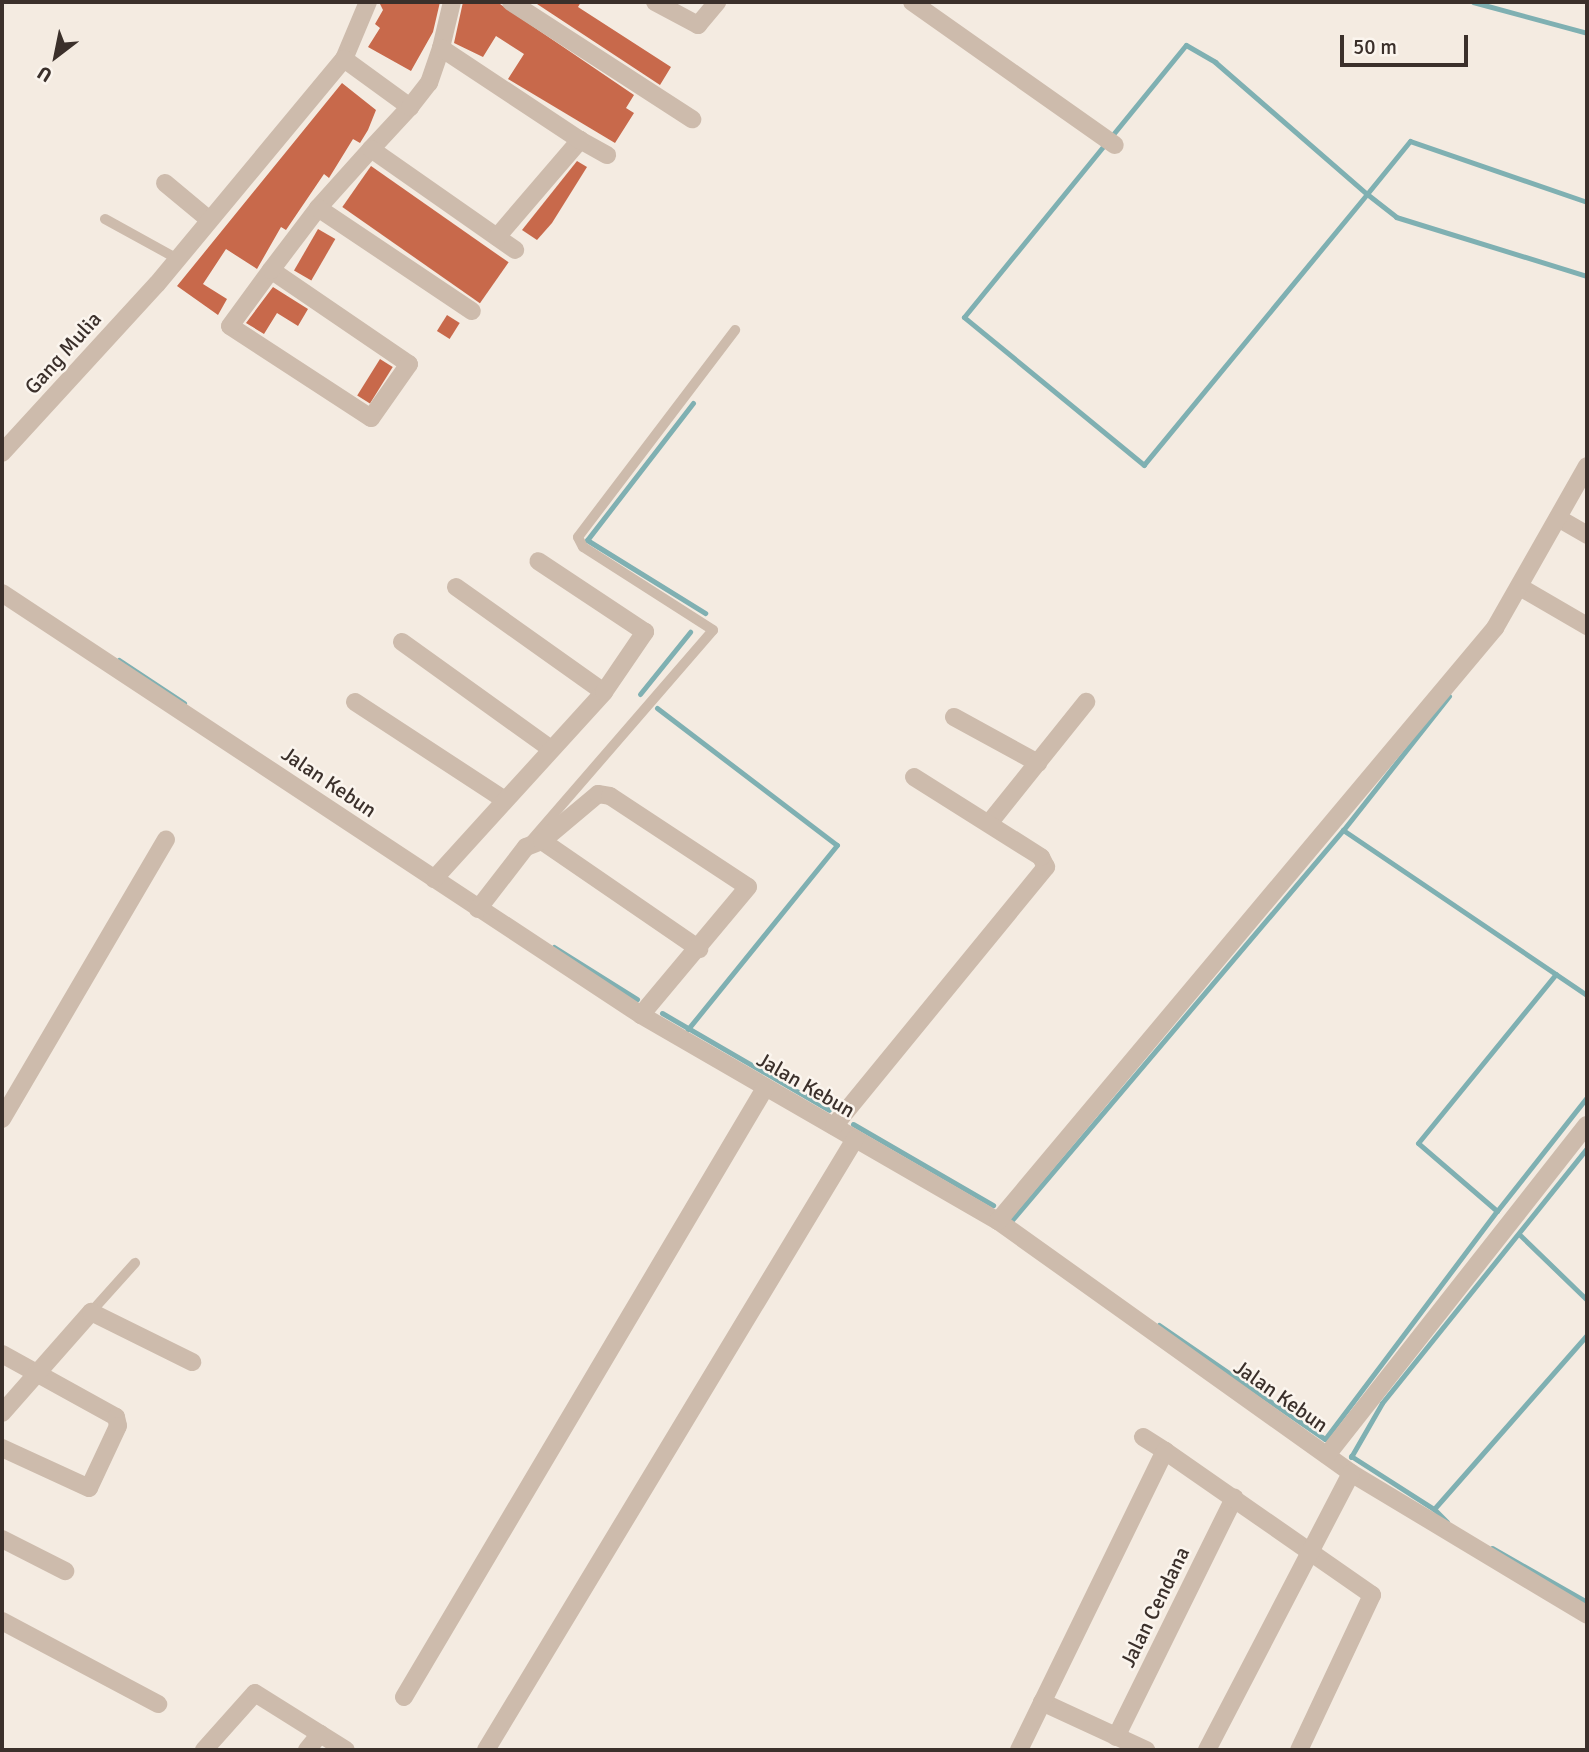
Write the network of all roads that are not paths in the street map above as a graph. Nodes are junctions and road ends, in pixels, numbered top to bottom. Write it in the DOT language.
graph roads {
  1 [pos="368,2"];
  2 [pos="452,2"];
  3 [pos="511,2"];
  4 [pos="655,2"];
  5 [pos="717,2"];
  6 [pos="912,2"];
  7 [pos="441,48"];
  8 [pos="344,59"];
  9 [pos="410,107"];
  10 [pos="692,119"];
  11 [pos="580,140"];
  12 [pos="1115,145"];
  13 [pos="371,149"];
  14 [pos="607,155"];
  15 [pos="165,183"];
  16 [pos="318,208"];
  17 [pos="207,218"];
  18 [pos="105,219"];
  19 [pos="497,237"];
  20 [pos="515,250"];
  21 [pos="176,258"];
  22 [pos="271,270"];
  23 [pos="472,311"];
  24 [pos="736,330"];
  25 [pos="2,453"];
  26 [pos="1587,467"];
  27 [pos="1559,518"];
  28 [pos="1587,535"];
  29 [pos="538,561"];
  30 [pos="456,587"];
  31 [pos="1520,587"];
  32 [pos="2,593"];
  33 [pos="1587,626"];
  34 [pos="402,642"];
  35 [pos="604,692"];
  36 [pos="355,702"];
  37 [pos="1086,702"];
  38 [pos="954,718"];
  39 [pos="551,749"];
  40 [pos="1038,764"];
  41 [pos="914,777"];
  42 [pos="505,800"];
  43 [pos="990,822"];
  44 [pos="166,840"];
  45 [pos="534,844"];
  46 [pos="434,879"];
  47 [pos="478,909"];
  48 [pos="699,949"];
  49 [pos="641,1015"];
  50 [pos="765,1088"];
  51 [pos="2,1119"];
  52 [pos="1587,1125"];
  53 [pos="834,1126"];
  54 [pos="855,1139"];
  55 [pos="998,1221"];
  56 [pos="135,1263"];
  57 [pos="91,1312"];
  58 [pos="2,1354"];
  59 [pos="192,1362"];
  60 [pos="35,1374"];
  61 [pos="2,1413"];
  62 [pos="1143,1437"];
  63 [pos="2,1448"];
  64 [pos="1166,1451"];
  65 [pos="1326,1455"];
  66 [pos="1351,1473"];
  67 [pos="1234,1498"];
  68 [pos="2,1539"];
  69 [pos="1310,1549"];
  70 [pos="65,1571"];
  71 [pos="1587,1615"];
  72 [pos="2,1621"];
  73 [pos="404,1697"];
  74 [pos="1042,1702"];
  75 [pos="158,1704"];
  76 [pos="320,1734"];
  77 [pos="1116,1737"];
  78 [pos="204,1750"];
  79 [pos="307,1750"];
  80 [pos="346,1750"];
  81 [pos="486,1750"];
  82 [pos="1019,1750"];
  83 [pos="1146,1750"];
  84 [pos="1207,1750"];
  85 [pos="1299,1750"];
  1 -- 8 [label="street, Gang Mulia"];
  2 -- 7 [label="street"];
  3 -- 10 [label="street"];
  4 -- 5 [label="street"];
  6 -- 12 [label="street"];
  7 -- 9 [label="street"];
  7 -- 11 [label="street"];
  8 -- 9 [label="street"];
  8 -- 17 [label="street, Gang Mulia"];
  9 -- 13 [label="street"];
  11 -- 14 [label="street"];
  11 -- 19 [label="street"];
  13 -- 16 [label="street"];
  13 -- 19 [label="street"];
  15 -- 17 [label="street"];
  16 -- 22 [label="street"];
  16 -- 23 [label="street"];
  17 -- 21 [label="street, Gang Mulia"];
  18 -- 21 [label="lane"];
  19 -- 20 [label="street"];
  21 -- 25 [label="street, Gang Mulia"];
  22 -- 22 [label="street"];
  24 -- 45 [label="lane"];
  26 -- 27 [label="street"];
  27 -- 28 [label="street"];
  27 -- 31 [label="street"];
  29 -- 35 [label="street"];
  30 -- 35 [label="street"];
  31 -- 33 [label="street"];
  31 -- 55 [label="street"];
  32 -- 46 [label="street, Jalan Kebun"];
  34 -- 39 [label="street"];
  35 -- 39 [label="street"];
  36 -- 42 [label="street"];
  37 -- 40 [label="street"];
  38 -- 40 [label="street"];
  39 -- 42 [label="street"];
  40 -- 43 [label="street"];
  41 -- 43 [label="street"];
  42 -- 46 [label="street"];
  43 -- 53 [label="street"];
  44 -- 51 [label="street"];
  45 -- 47 [label="street"];
  45 -- 48 [label="street"];
  45 -- 48 [label="street"];
  46 -- 47 [label="street, Jalan Kebun"];
  47 -- 49 [label="street, Jalan Kebun"];
  48 -- 49 [label="street"];
  49 -- 50 [label="street, Jalan Kebun"];
  50 -- 53 [label="street, Jalan Kebun"];
  50 -- 73 [label="street"];
  52 -- 65 [label="street"];
  53 -- 54 [label="street, Jalan Kebun"];
  54 -- 55 [label="street, Jalan Kebun"];
  54 -- 81 [label="street"];
  55 -- 65 [label="street, Jalan Kebun"];
  56 -- 57 [label="lane"];
  57 -- 59 [label="street"];
  57 -- 60 [label="street"];
  58 -- 60 [label="street"];
  60 -- 61 [label="street"];
  60 -- 63 [label="street"];
  62 -- 64 [label="street"];
  64 -- 67 [label="street"];
  64 -- 74 [label="street"];
  65 -- 66 [label="street, Jalan Kebun"];
  66 -- 69 [label="street"];
  66 -- 71 [label="street, Jalan Kebun"];
  67 -- 69 [label="street"];
  67 -- 77 [label="street, Jalan Cendana"];
  68 -- 70 [label="street"];
  69 -- 84 [label="street"];
  69 -- 85 [label="street"];
  72 -- 75 [label="street"];
  74 -- 77 [label="street"];
  74 -- 82 [label="street"];
  76 -- 78 [label="street"];
  76 -- 79 [label="street"];
  76 -- 80 [label="street"];
  77 -- 83 [label="street"];
}
